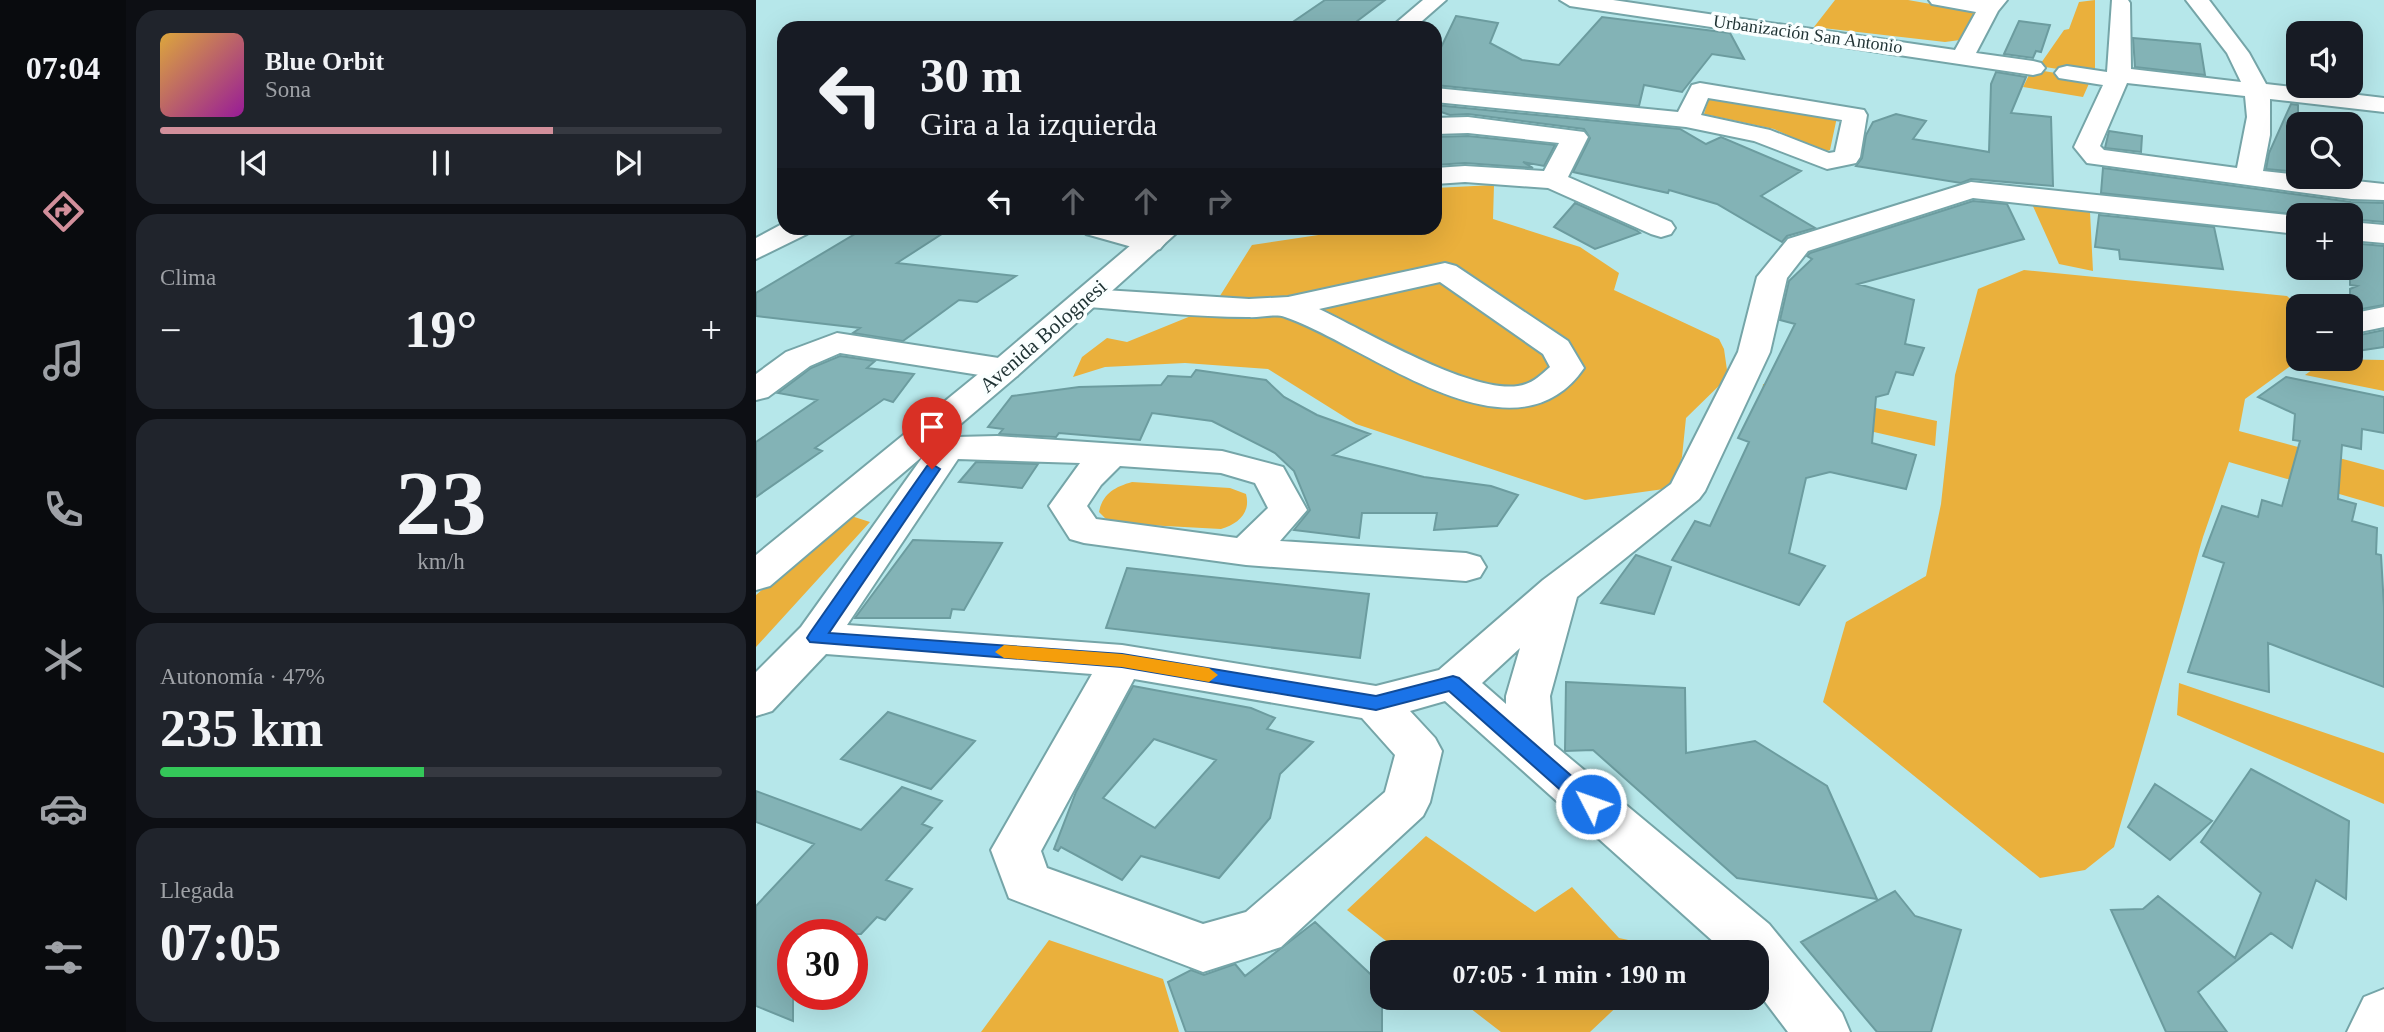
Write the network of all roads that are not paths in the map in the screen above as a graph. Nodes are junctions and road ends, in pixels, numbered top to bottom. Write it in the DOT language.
graph roads {
  1 [pos="1436,0"];
  2 [pos="1570,0"];
  3 [pos="1939,0"];
  4 [pos="2196,0"];
  5 [pos="2120,3"];
  6 [pos="1993,4"];
  7 [pos="1410,21"];
  8 [pos="1963,56"];
  9 [pos="2033,68"];
  10 [pos="2067,73"];
  11 [pos="2118,78"];
  12 [pos="2258,91"];
  13 [pos="1442,96"];
  14 [pos="2384,105"];
  15 [pos="1686,120"];
  16 [pos="1442,126"];
  17 [pos="1442,176"];
  18 [pos="2248,178"];
  19 [pos="1553,180"];
  20 [pos="2384,192"];
  21 [pos="2286,224"];
  22 [pos="1661,228"];
  23 [pos="2363,232"];
  24 [pos="2384,234"];
  25 [pos="784,235"];
  26 [pos="1159,235"];
  27 [pos="756,250"];
  28 [pos="1088,298"];
  29 [pos="1287,306"];
  30 [pos="2384,317"];
  31 [pos="2363,321"];
  32 [pos="1005,369"];
  33 [pos="756,390"];
  34 [pos="937,441"];
  35 [pos="1111,454"];
  36 [pos="1247,552"];
  37 [pos="1466,567"];
  38 [pos="756,576"];
  39 [pos="1558,590"];
  40 [pos="816,638"];
  41 [pos="1122,661"];
  42 [pos="1453,683"];
  43 [pos="756,699"];
  44 [pos="1376,703"];
  45 [pos="1531,753"];
  46 [pos="2384,1015"];
  47 [pos="1822,1032"];
  48 [pos="2375,1032"];
  1 -- 7 [label="street"];
  2 -- 8 [label="street, Urbanización San Antonio"];
  3 -- 6 [label="street"];
  4 -- 12 [label="street"];
  5 -- 11 [label="street"];
  6 -- 8 [label="street"];
  8 -- 9 [label="street, Urbanización San Antonio"];
  10 -- 11 [label="street"];
  11 -- 12 [label="street"];
  11 -- 18 [label="street"];
  12 -- 14 [label="street"];
  12 -- 18 [label="street"];
  13 -- 15 [label="street"];
  15 -- 15 [label="street"];
  16 -- 19 [label="street"];
  17 -- 19 [label="street"];
  18 -- 20 [label="street"];
  19 -- 22 [label="street"];
  21 -- 39 [label="street"];
  23 -- 24 [label="street"];
  25 -- 27 [label="street"];
  26 -- 28 [label="street, Avenida Bolognesi"];
  28 -- 29 [label="street"];
  28 -- 32 [label="street, Avenida Bolognesi"];
  29 -- 29 [label="street"];
  30 -- 31 [label="street"];
  32 -- 33 [label="street"];
  32 -- 34 [label="street, Avenida Bolognesi"];
  34 -- 35 [label="street"];
  34 -- 38 [label="street, Avenida Bolognesi"];
  34 -- 40 [label="street"];
  35 -- 36 [label="street"];
  35 -- 36 [label="street"];
  36 -- 37 [label="street"];
  39 -- 42 [label="street"];
  39 -- 45 [label="street"];
  40 -- 41 [label="street"];
  40 -- 43 [label="street"];
  41 -- 44 [label="street"];
  41 -- 44 [label="street"];
  42 -- 44 [label="street"];
  42 -- 45 [label="street"];
  45 -- 47 [label="street"];
  46 -- 48 [label="street"];
}
